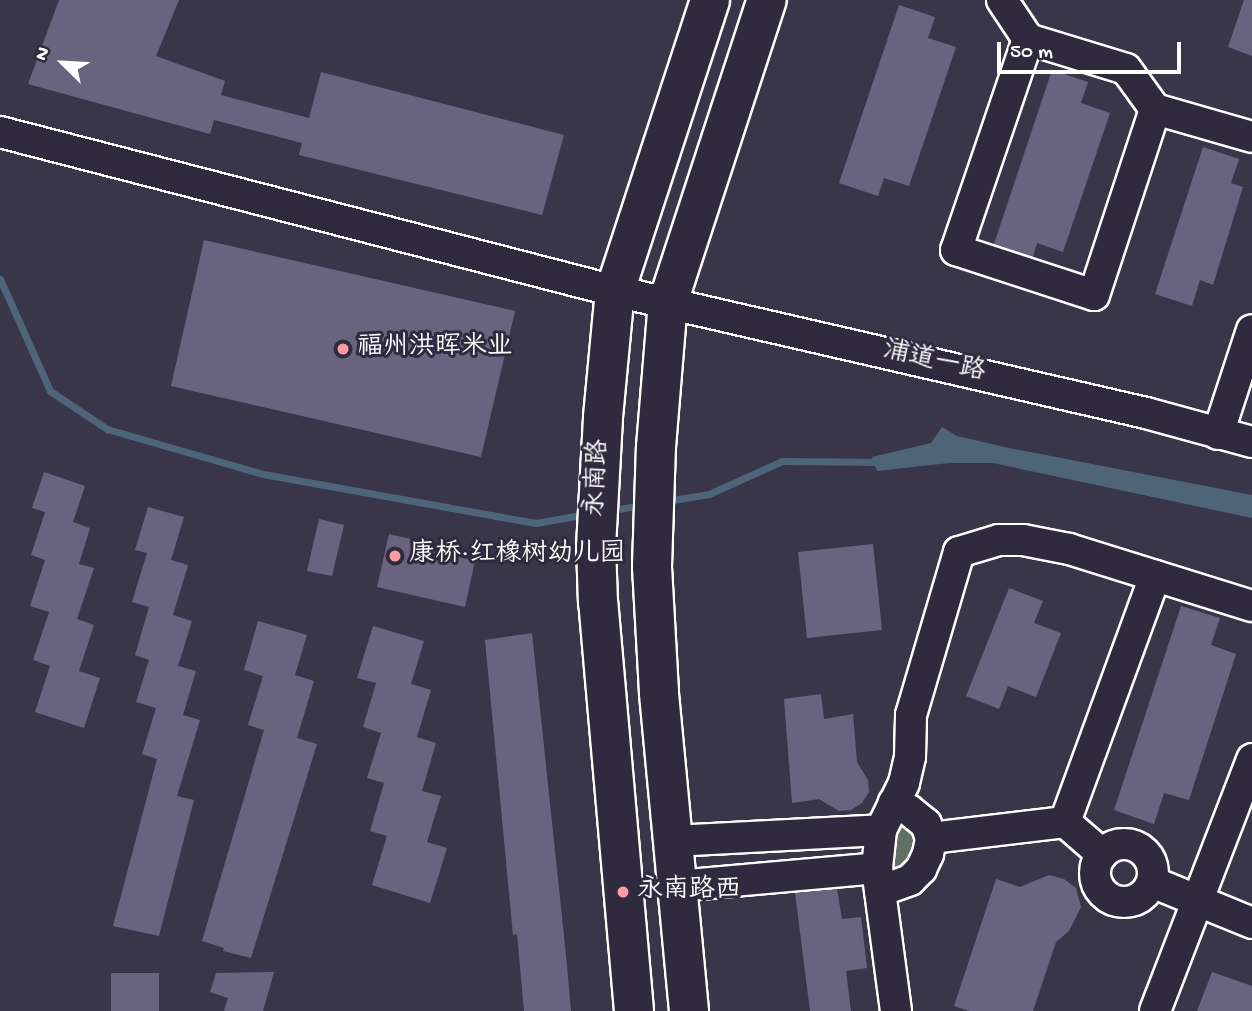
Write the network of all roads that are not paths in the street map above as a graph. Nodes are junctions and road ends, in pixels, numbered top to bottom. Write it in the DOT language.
graph roads {
  1 [pos="710,0"];
  2 [pos="767,0"];
  3 [pos="1002,0"];
  4 [pos="1028,39"];
  5 [pos="1155,109"];
  6 [pos="0,132"];
  7 [pos="1252,137"];
  8 [pos="615,291"];
  9 [pos="667,302"];
  10 [pos="1252,330"];
  11 [pos="1218,434"];
  12 [pos="1252,442"];
  13 [pos="1155,576"];
  14 [pos="1252,606"];
  15 [pos="1252,759"];
  16 [pos="894,803"];
  17 [pos="1065,822"];
  18 [pos="881,830"];
  19 [pos="931,838"];
  20 [pos="673,841"];
  21 [pos="1102,855"];
  22 [pos="879,879"];
  23 [pos="1152,881"];
  24 [pos="677,886"];
  25 [pos="1197,901"];
  26 [pos="1252,923"];
  27 [pos="634,1011"];
  28 [pos="689,1011"];
  29 [pos="896,1011"];
  30 [pos="1155,1011"];
  1 -- 8 [label="main road, 永南路"];
  2 -- 9 [label="main road"];
  3 -- 4 [label="street"];
  4 -- 5 [label="street"];
  4 -- 5 [label="street"];
  5 -- 7 [label="street"];
  6 -- 8 [label="street, 浦道一路"];
  8 -- 9 [label="street, 浦道一路"];
  8 -- 27 [label="main road, 永南路"];
  9 -- 11 [label="street, 浦道一路"];
  9 -- 20 [label="main road"];
  10 -- 11 [label="street"];
  11 -- 12 [label="street, 浦道一路"];
  13 -- 14 [label="street"];
  13 -- 16 [label="street"];
  13 -- 17 [label="street"];
  15 -- 25 [label="street"];
  16 -- 18 [label="street"];
  16 -- 19 [label="street"];
  17 -- 19 [label="street"];
  17 -- 21 [label="street"];
  18 -- 20 [label="street"];
  18 -- 22 [label="street"];
  19 -- 22 [label="street"];
  20 -- 24 [label="main road"];
  21 -- 23 [label="street"];
  21 -- 23 [label="street"];
  22 -- 24 [label="street"];
  22 -- 29 [label="street"];
  23 -- 25 [label="street"];
  24 -- 28 [label="main road"];
  25 -- 26 [label="street"];
  25 -- 30 [label="street"];
}
